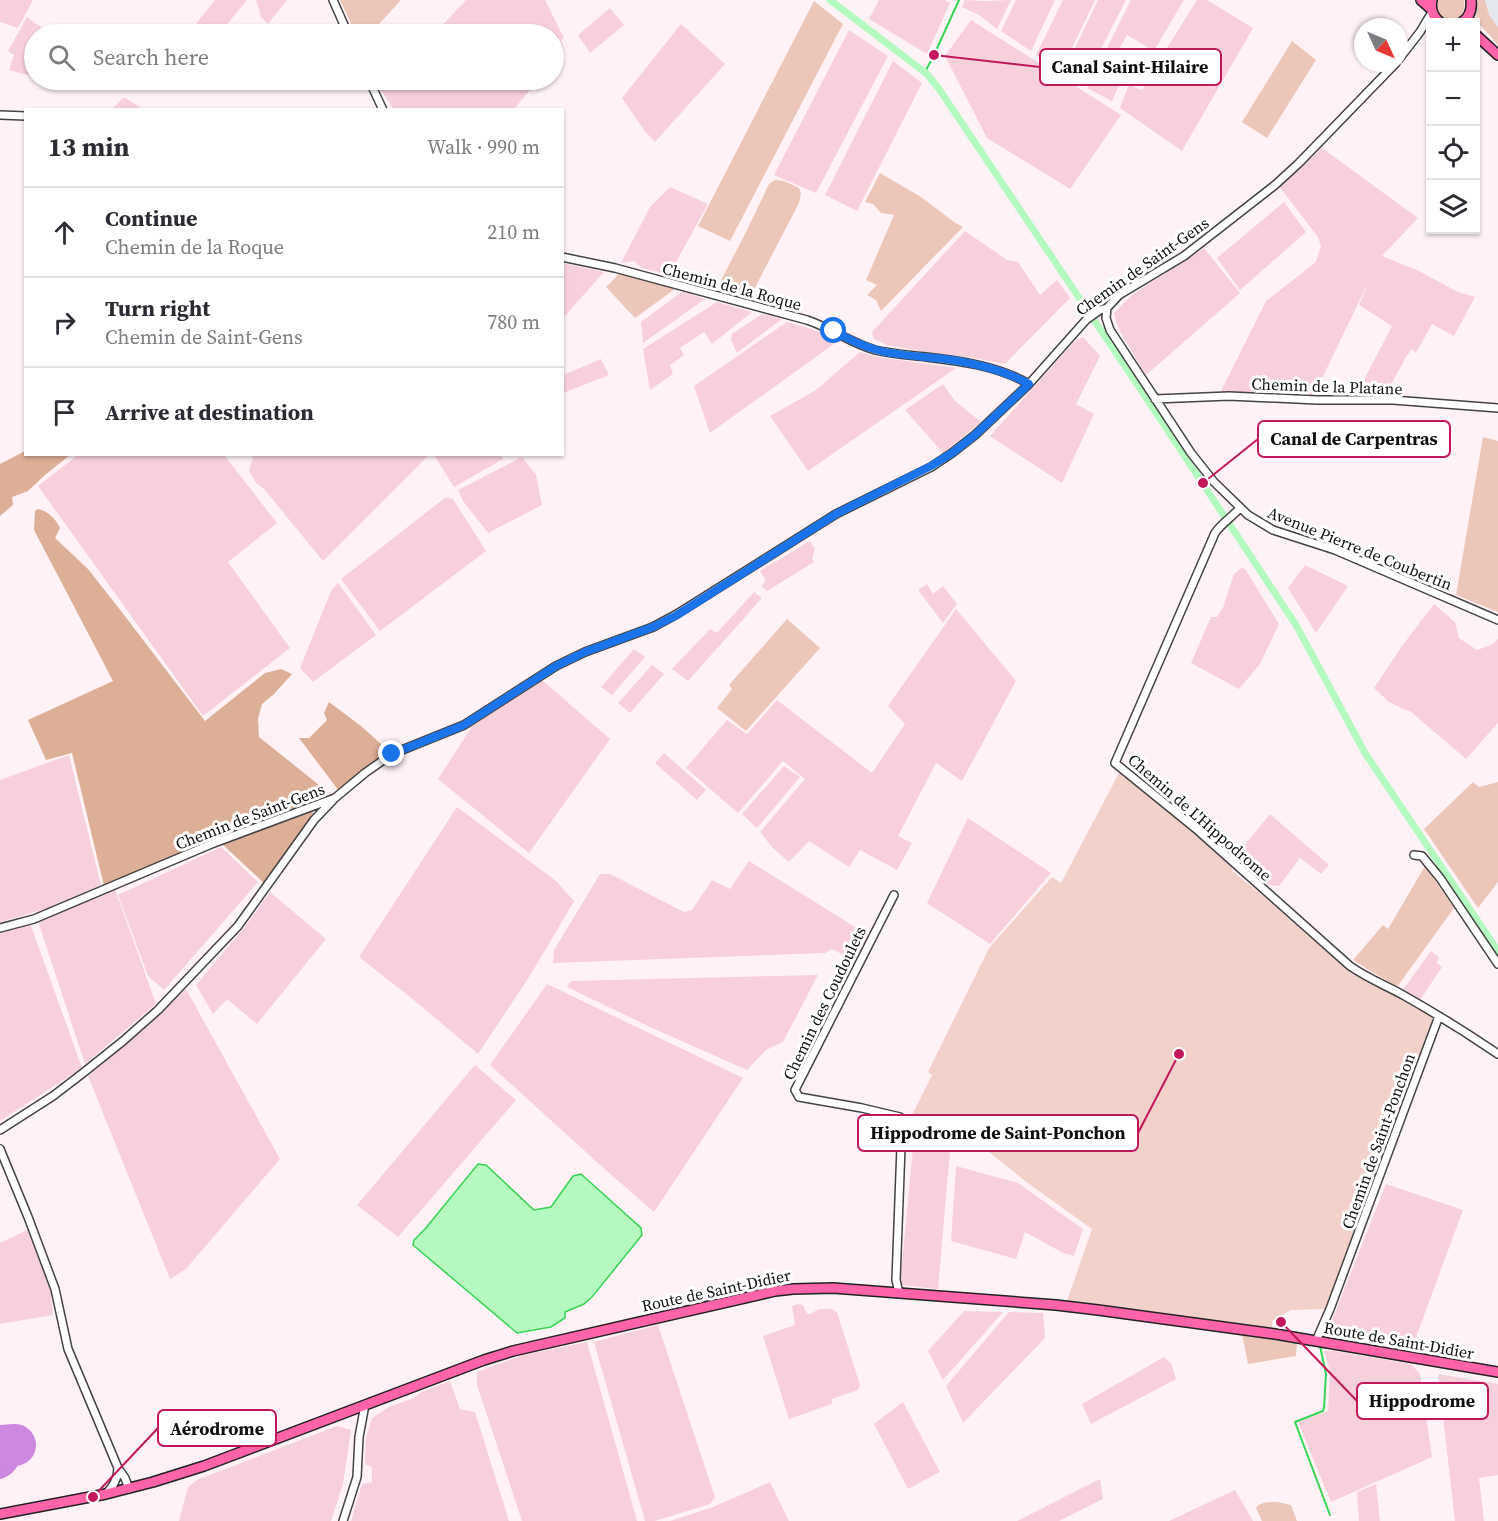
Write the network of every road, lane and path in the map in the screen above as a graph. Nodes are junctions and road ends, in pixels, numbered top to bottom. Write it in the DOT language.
graph roads {
  1 [pos="333,0"];
  2 [pos="1421,0"];
  3 [pos="1470,0"];
  4 [pos="1431,7"];
  5 [pos="1470,12"];
  6 [pos="1467,18"];
  7 [pos="1472,18"];
  8 [pos="344,24"];
  9 [pos="1426,29"];
  10 [pos="1420,32"];
  11 [pos="1480,32"];
  12 [pos="1480,40"];
  13 [pos="1408,47"];
  14 [pos="1494,52"];
  15 [pos="1387,72"];
  16 [pos="374,90"];
  17 [pos="382,108"];
  18 [pos="0,115"];
  19 [pos="24,116"];
  20 [pos="564,257"];
  21 [pos="1107,308"];
  22 [pos="1029,384"];
  23 [pos="1155,399"];
  24 [pos="1498,408"];
  25 [pos="1240,508"];
  26 [pos="1498,620"];
  27 [pos="335,798"];
  28 [pos="1414,855"];
  29 [pos="894,896"];
  30 [pos="0,928"];
  31 [pos="1498,964"];
  32 [pos="1439,1016"];
  33 [pos="1498,1054"];
  34 [pos="0,1130"];
  35 [pos="0,1149"];
  36 [pos="899,1293"];
  37 [pos="1316,1341"];
  38 [pos="1498,1372"];
  39 [pos="364,1407"];
  40 [pos="118,1471"];
  41 [pos="127,1489"];
  42 [pos="106,1494"];
  43 [pos="0,1514"];
  44 [pos="343,1521"];
  1 -- 8 [label="street"];
  2 -- 4 [label="main road"];
  3 -- 5 [label="main road"];
  4 -- 10 [label="street"];
  5 -- 6 [label="main road"];
  5 -- 7 [label="main road"];
  9 -- 10 [label="street"];
  10 -- 13 [label="street"];
  11 -- 14 [label="main road"];
  12 -- 14 [label="main road"];
  15 -- 21 [label="street, Chemin de Saint-Gens"];
  16 -- 17 [label="street"];
  18 -- 19 [label="street"];
  20 -- 22 [label="street, Chemin de la Roque"];
  21 -- 22 [label="street, Chemin de Saint-Gens"];
  21 -- 23 [label="street, Avenue Pierre de Coubertin"];
  22 -- 27 [label="street, Chemin de Saint-Gens"];
  23 -- 24 [label="street, Chemin de la Platane"];
  23 -- 25 [label="street, Avenue Pierre de Coubertin"];
  25 -- 26 [label="street, Avenue Pierre de Coubertin"];
  25 -- 32 [label="street, Chemin de L'Hippodrome"];
  27 -- 30 [label="street, Chemin de Saint-Gens"];
  27 -- 34 [label="street"];
  28 -- 31 [label="street"];
  29 -- 36 [label="street, Chemin des Coudoulets"];
  32 -- 33 [label="street"];
  32 -- 37 [label="street, Chemin de Saint-Ponchon"];
  35 -- 40 [label="street"];
  36 -- 37 [label="main road, Route de Saint-Didier"];
  36 -- 39 [label="main road, Route de Saint-Didier"];
  37 -- 38 [label="main road, Route de Saint-Didier"];
  39 -- 41 [label="main road, Route de Saint-Didier"];
  39 -- 44 [label="street"];
  40 -- 41 [label="street"];
  40 -- 42 [label="street"];
  41 -- 42 [label="main road, Route de Saint-Didier"];
  42 -- 43 [label="main road, Route de Saint-Didier"];
}
